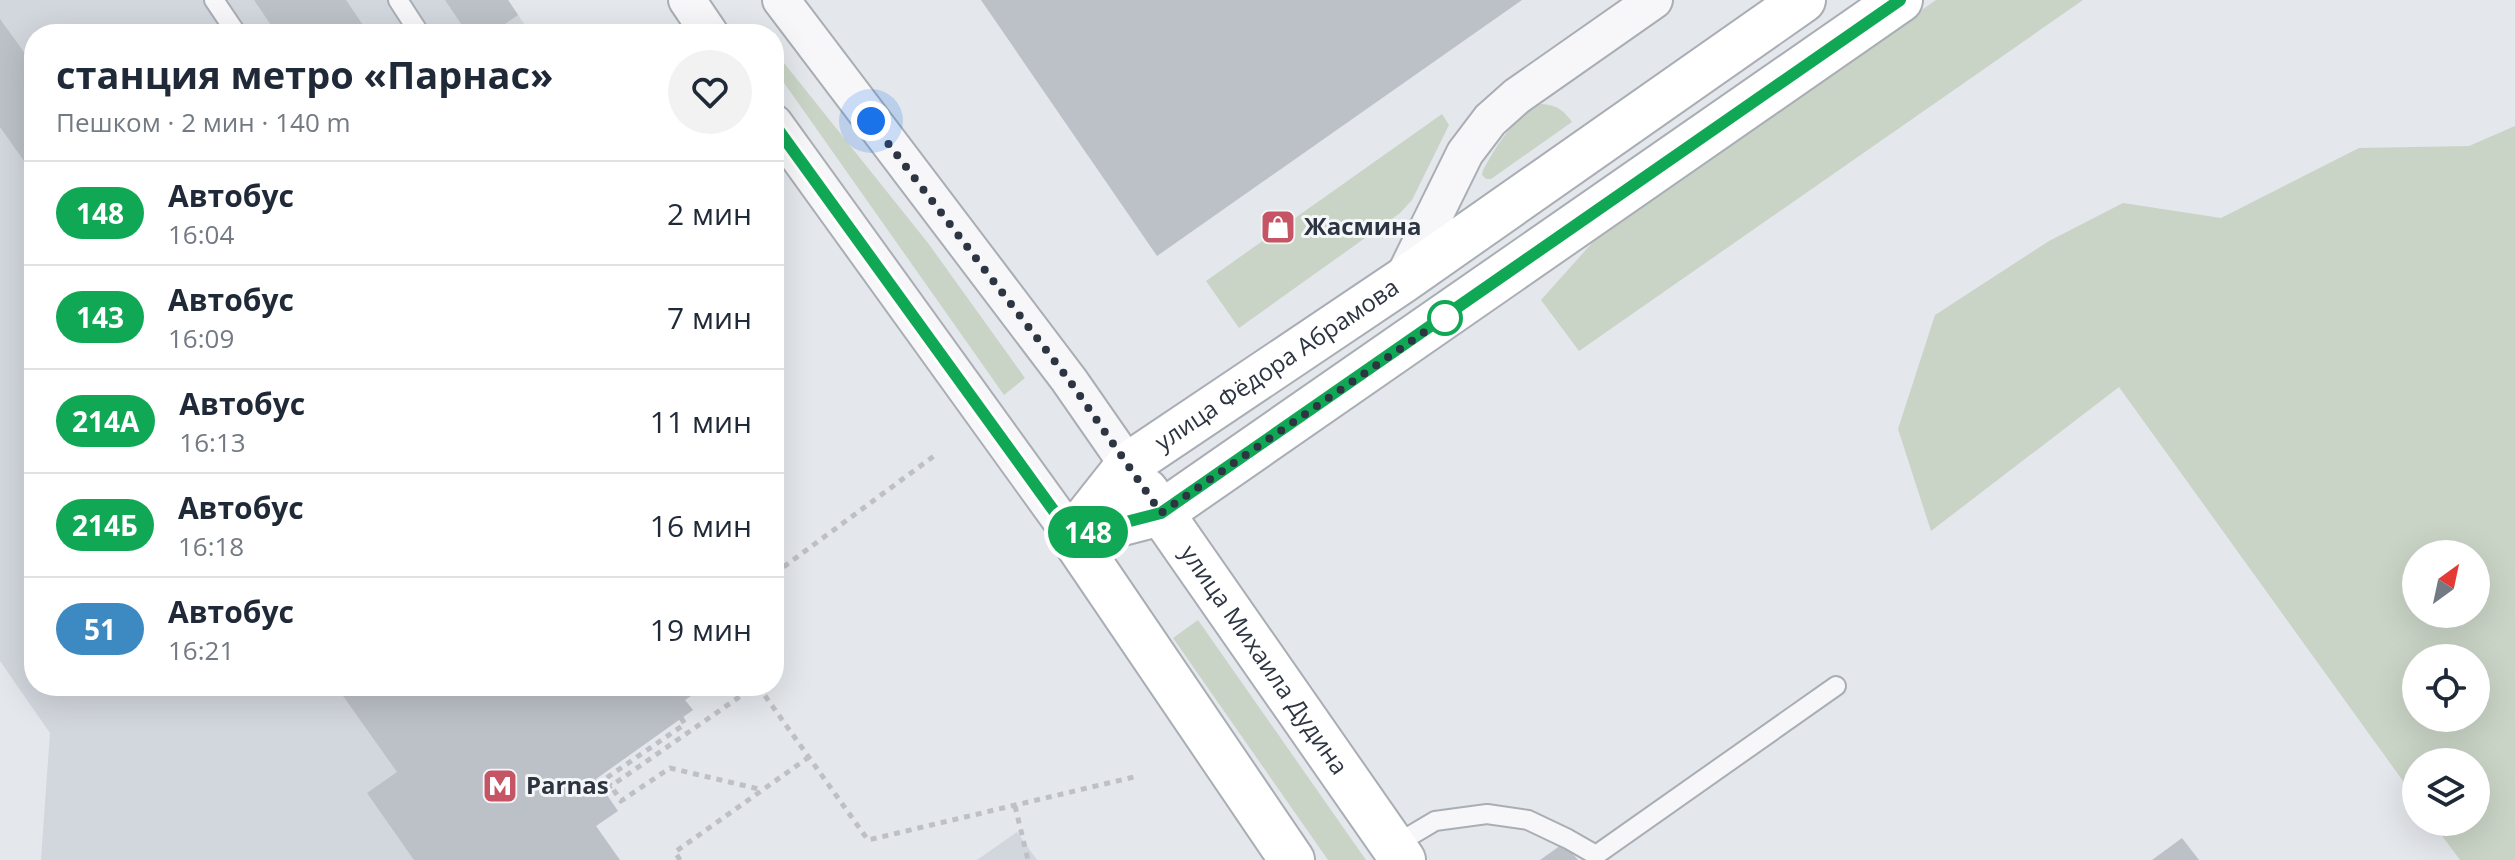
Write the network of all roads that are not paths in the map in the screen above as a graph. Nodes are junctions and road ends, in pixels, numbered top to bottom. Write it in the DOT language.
graph roads {
  1 [pos="214,0"];
  2 [pos="398,0"];
  3 [pos="687,0"];
  4 [pos="781,0"];
  5 [pos="1654,0"];
  6 [pos="1803,0"];
  7 [pos="1900,0"];
  8 [pos="230,24"];
  9 [pos="414,24"];
  10 [pos="703,24"];
  11 [pos="784,137"];
  12 [pos="1402,281"];
  13 [pos="1128,465"];
  14 [pos="1161,513"];
  15 [pos="1072,536"];
  16 [pos="1836,686"];
  17 [pos="1398,853"];
  18 [pos="1292,860"];
  1 -- 8 [label="lane"];
  2 -- 9 [label="lane"];
  3 -- 10 [label="street"];
  4 -- 13 [label="street, улица Михаила Дудина"];
  5 -- 12 [label="street"];
  6 -- 12 [label="street, улица Фёдора Абрамова"];
  7 -- 14 [label="street"];
  11 -- 15 [label="street"];
  12 -- 13 [label="street, улица Фёдора Абрамова"];
  13 -- 14 [label="street, улица Михаила Дудина"];
  13 -- 15 [label="street, улица Фёдора Абрамова"];
  14 -- 15 [label="street"];
  14 -- 17 [label="street, улица Михаила Дудина"];
  15 -- 18 [label="street"];
  16 -- 17 [label="lane"];
}
